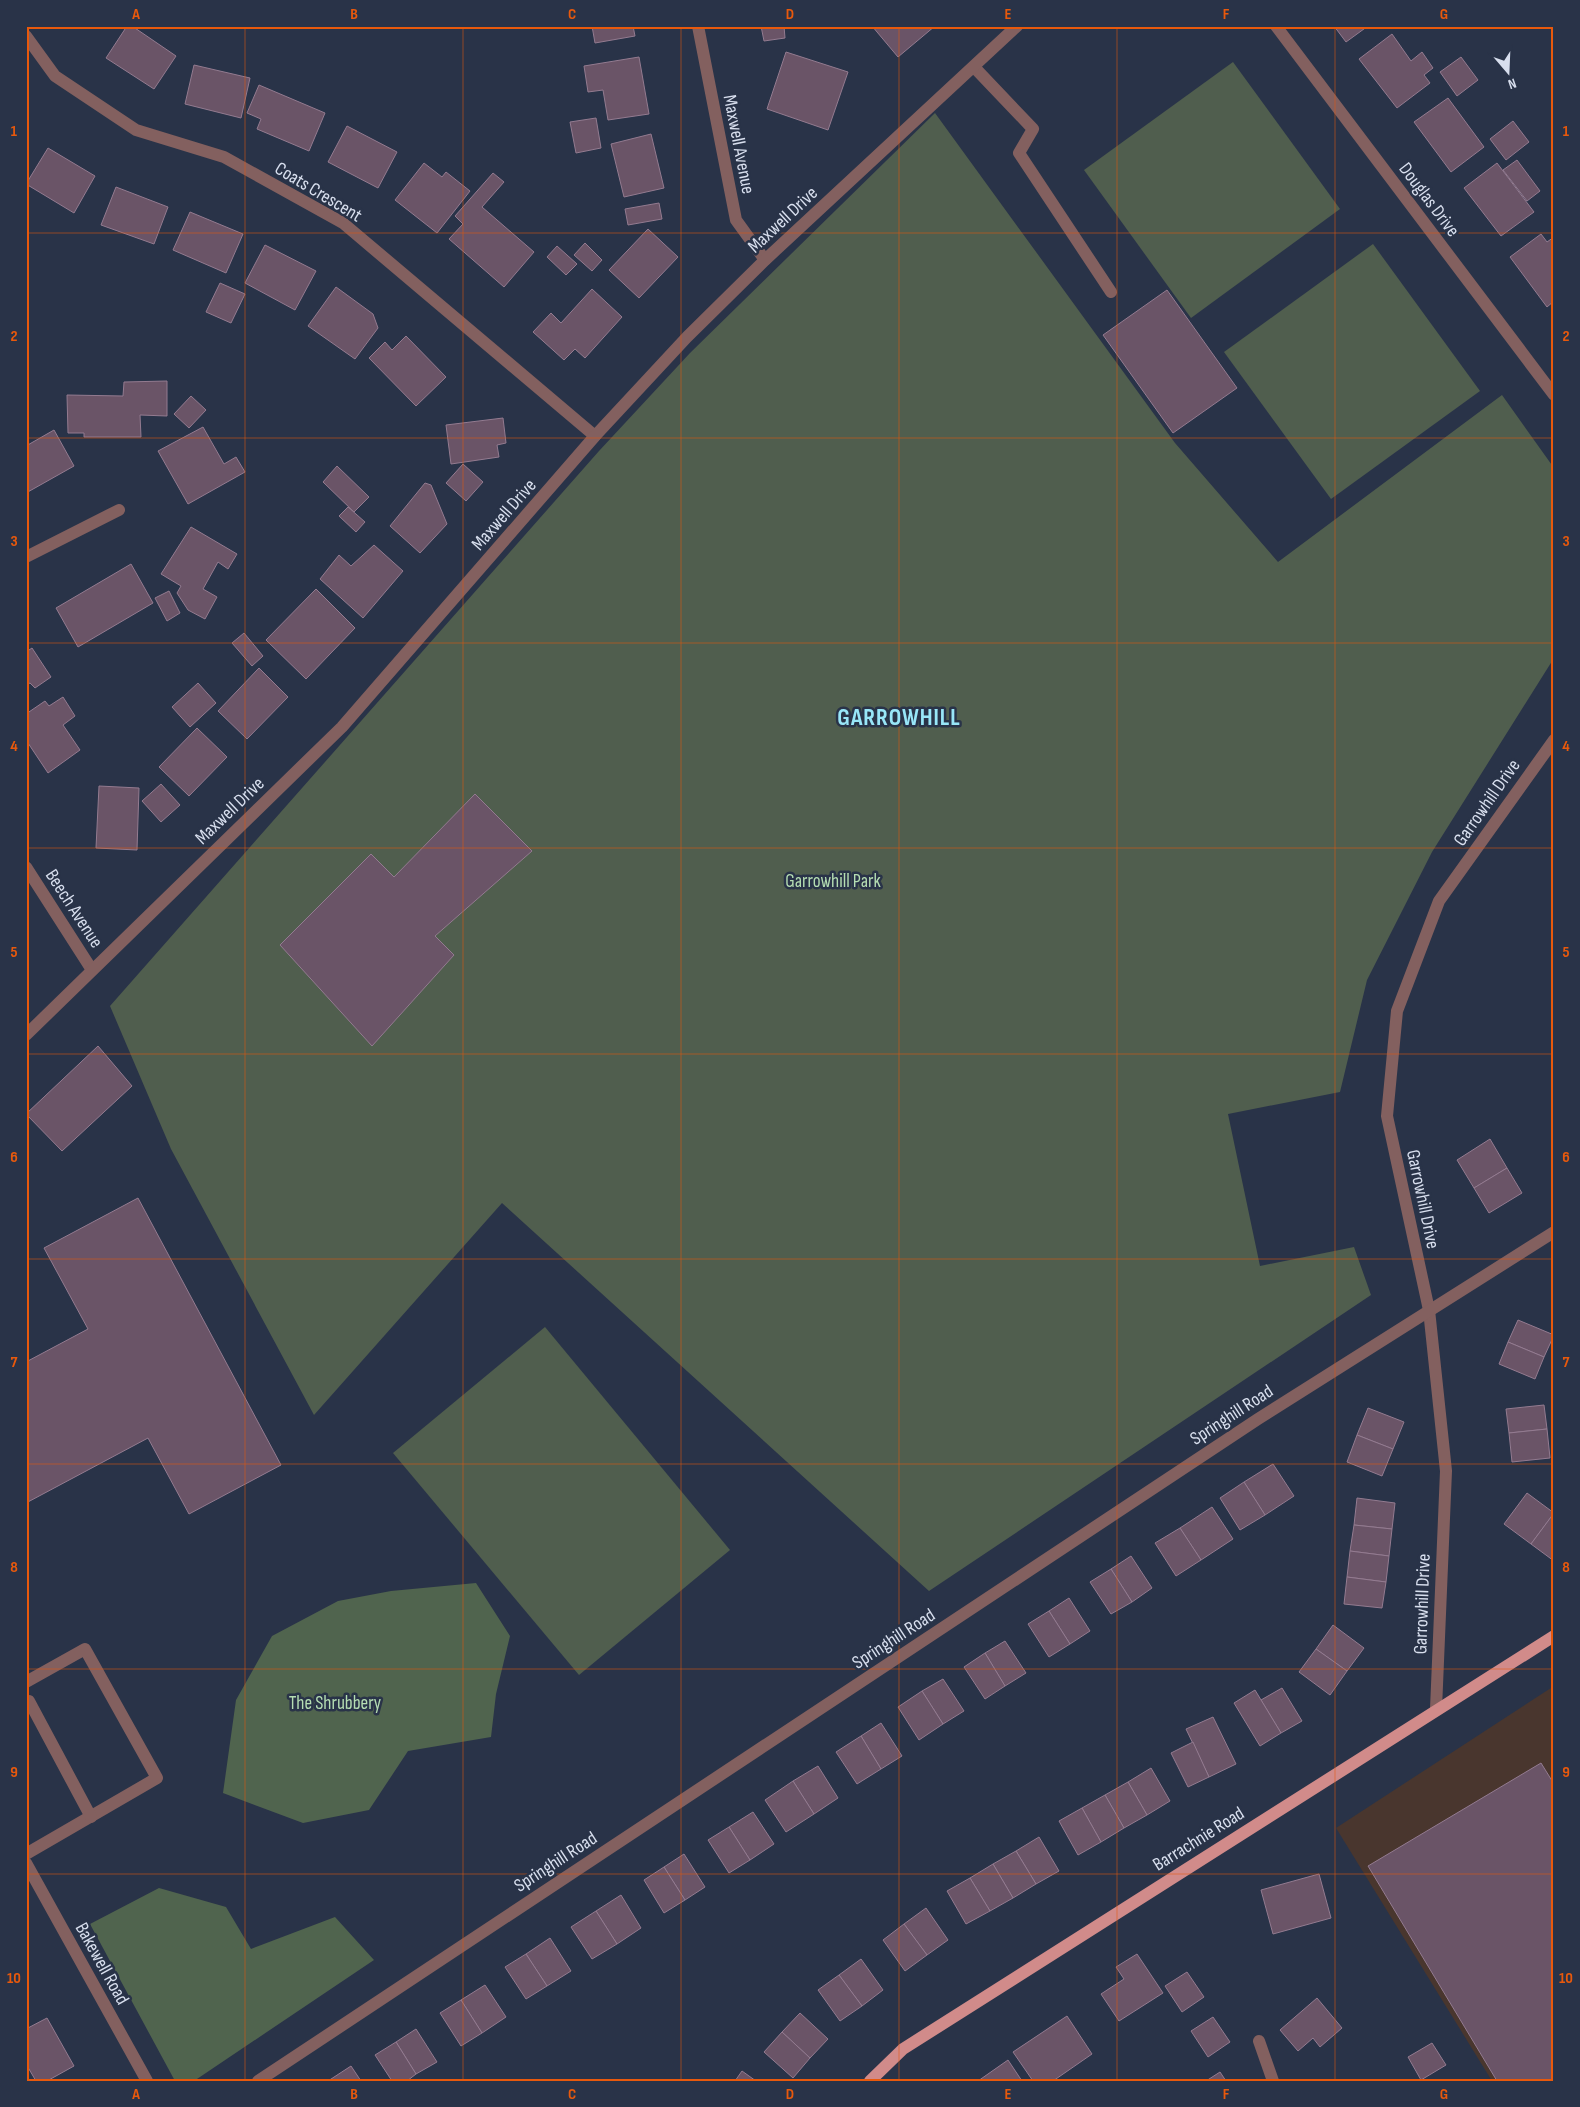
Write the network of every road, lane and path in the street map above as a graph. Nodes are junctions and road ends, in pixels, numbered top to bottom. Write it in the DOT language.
graph roads {
  1 [pos="698,26"];
  2 [pos="1017,26"];
  3 [pos="1276,26"];
  4 [pos="26,36"];
  5 [pos="974,66"];
  6 [pos="765,260"];
  7 [pos="1111,292"];
  8 [pos="1554,395"];
  9 [pos="595,436"];
  10 [pos="119,510"];
  11 [pos="26,556"];
  12 [pos="1554,740"];
  13 [pos="26,867"];
  14 [pos="92,970"];
  15 [pos="26,1036"];
  16 [pos="1554,1232"];
  17 [pos="1428,1310"];
  18 [pos="1554,1636"];
  19 [pos="26,1682"];
  20 [pos="27,1700"];
  21 [pos="1436,1709"];
  22 [pos="91,1816"];
  23 [pos="26,1854"];
  24 [pos="26,1863"];
  25 [pos="1259,2041"];
  26 [pos="147,2081"];
  27 [pos="258,2081"];
  28 [pos="870,2081"];
  29 [pos="1273,2081"];
  1 -- 6 [label="street, Maxwell Avenue"];
  2 -- 5 [label="street, Maxwell Drive"];
  3 -- 8 [label="street, Douglas Drive"];
  4 -- 9 [label="street, Coats Crescent"];
  5 -- 6 [label="street, Maxwell Drive"];
  5 -- 7 [label="street"];
  6 -- 9 [label="street, Maxwell Drive"];
  9 -- 14 [label="street, Maxwell Drive"];
  10 -- 11 [label="street"];
  12 -- 17 [label="street, Garrowhill Drive"];
  13 -- 14 [label="street, Beech Avenue"];
  14 -- 15 [label="street, Maxwell Drive"];
  16 -- 17 [label="street, Springhill Road"];
  17 -- 21 [label="street, Garrowhill Drive"];
  17 -- 27 [label="street, Springhill Road"];
  18 -- 21 [label="main road, Barrachnie Road"];
  19 -- 22 [label="street"];
  20 -- 22 [label="street"];
  21 -- 28 [label="main road, Barrachnie Road"];
  22 -- 23 [label="street"];
  24 -- 26 [label="street, Bakewell Road"];
  25 -- 29 [label="street"];
}
